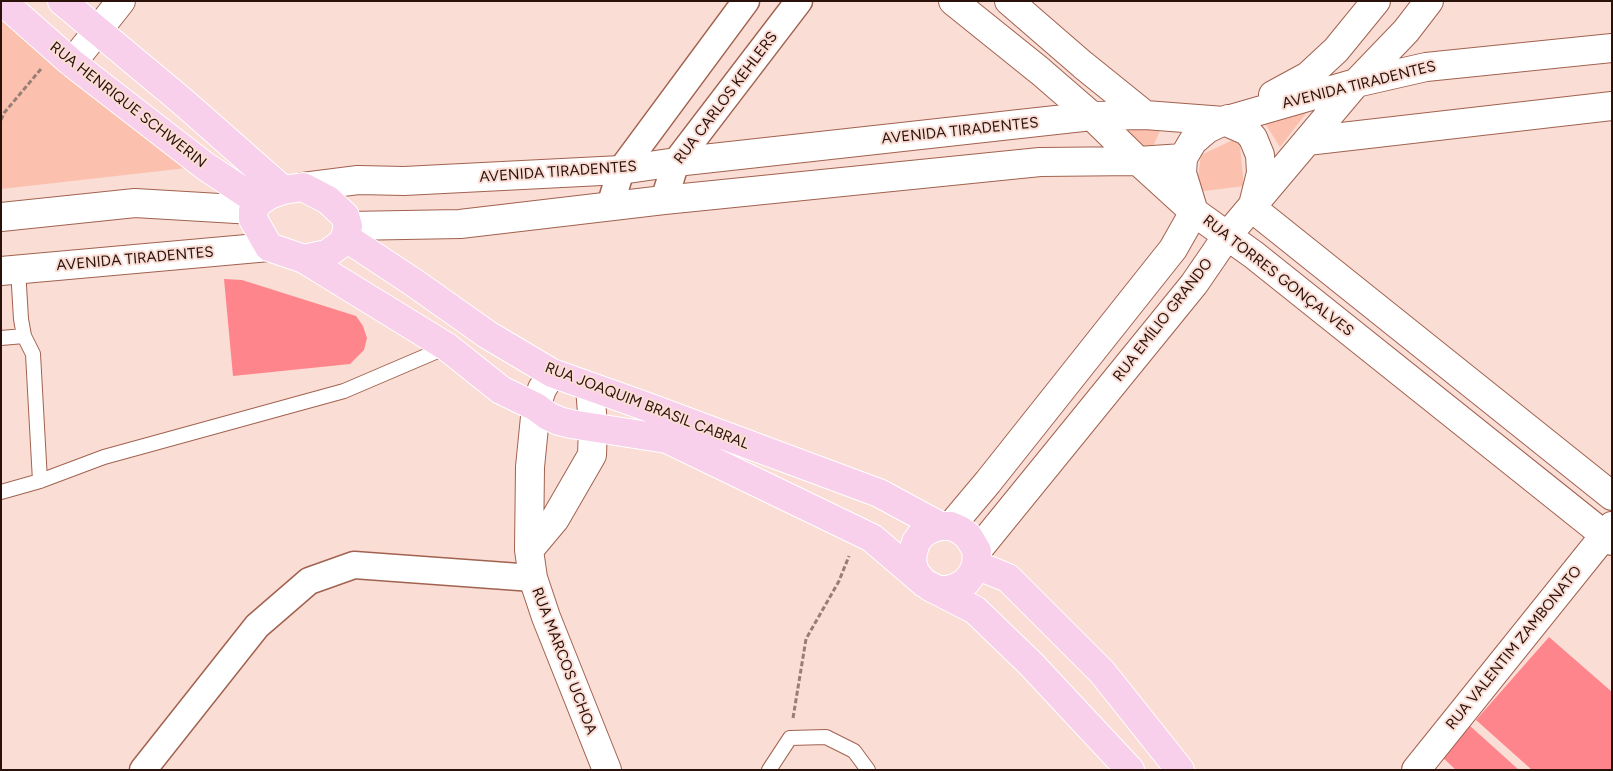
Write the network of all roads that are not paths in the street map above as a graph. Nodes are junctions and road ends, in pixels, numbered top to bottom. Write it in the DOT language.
graph roads {
  1 [pos="2,1"];
  2 [pos="62,1"];
  3 [pos="122,1"];
  4 [pos="746,1"];
  5 [pos="799,1"];
  6 [pos="953,1"];
  7 [pos="1009,1"];
  8 [pos="1376,1"];
  9 [pos="1429,1"];
  10 [pos="97,30"];
  11 [pos="1406,31"];
  12 [pos="1612,48"];
  13 [pos="72,62"];
  14 [pos="1426,67"];
  15 [pos="1356,83"];
  16 [pos="182,101"];
  17 [pos="1612,106"];
  18 [pos="1145,115"];
  19 [pos="1092,116"];
  20 [pos="1224,121"];
  21 [pos="158,128"];
  22 [pos="1307,141"];
  23 [pos="843,144"];
  24 [pos="1183,158"];
  25 [pos="1138,161"];
  26 [pos="676,162"];
  27 [pos="621,170"];
  28 [pos="842,182"];
  29 [pos="293,189"];
  30 [pos="664,200"];
  31 [pos="1253,205"];
  32 [pos="256,206"];
  33 [pos="610,206"];
  34 [pos="1194,212"];
  35 [pos="1,217"];
  36 [pos="347,232"];
  37 [pos="1227,236"];
  38 [pos="269,247"];
  39 [pos="304,259"];
  40 [pos="10,270"];
  41 [pos="24,336"];
  42 [pos="1,338"];
  43 [pos="447,347"];
  44 [pos="552,373"];
  45 [pos="590,387"];
  46 [pos="536,407"];
  47 [pos="593,426"];
  48 [pos="40,481"];
  49 [pos="1,492"];
  50 [pos="1612,496"];
  51 [pos="945,526"];
  52 [pos="1609,534"];
  53 [pos="529,550"];
  54 [pos="976,558"];
  55 [pos="533,578"];
  56 [pos="926,584"];
  57 [pos="143,770"];
  58 [pos="607,770"];
  59 [pos="769,770"];
  60 [pos="868,770"];
  61 [pos="1130,770"];
  62 [pos="1180,770"];
  63 [pos="1416,770"];
  1 -- 13 [label="main road, RUA HENRIQUE SCHWERIN"];
  2 -- 10 [label="main road"];
  3 -- 10 [label="main road"];
  4 -- 27 [label="street"];
  5 -- 26 [label="street, RUA CARLOS KEHLERS"];
  6 -- 19 [label="main road, RUA TORRES GONÇALVES"];
  7 -- 18 [label="main road"];
  8 -- 20 [label="main road"];
  9 -- 11 [label="main road, RUA EMÍLIO GRANDO"];
  10 -- 13 [label="main road"];
  10 -- 16 [label="main road"];
  11 -- 14 [label="main road"];
  11 -- 15 [label="main road, RUA EMÍLIO GRANDO"];
  12 -- 14 [label="main road, AVENIDA TIRADENTES"];
  13 -- 21 [label="main road, RUA HENRIQUE SCHWERIN"];
  14 -- 15 [label="main road, AVENIDA TIRADENTES"];
  15 -- 20 [label="main road, AVENIDA TIRADENTES"];
  15 -- 22 [label="main road, RUA EMÍLIO GRANDO"];
  16 -- 21 [label="main road"];
  16 -- 29 [label="main road"];
  17 -- 22 [label="main road"];
  18 -- 19 [label="main road, AVENIDA TIRADENTES"];
  18 -- 20 [label="main road, AVENIDA TIRADENTES"];
  19 -- 23 [label="main road, AVENIDA TIRADENTES"];
  19 -- 25 [label="main road, RUA TORRES GONÇALVES"];
  20 -- 24 [label="main road"];
  20 -- 31 [label="main road"];
  21 -- 32 [label="main road, RUA HENRIQUE SCHWERIN"];
  22 -- 31 [label="main road, RUA EMÍLIO GRANDO"];
  23 -- 26 [label="main road, AVENIDA TIRADENTES"];
  23 -- 28 [label="main road"];
  24 -- 25 [label="main road"];
  24 -- 34 [label="main road"];
  25 -- 28 [label="main road"];
  25 -- 34 [label="main road, RUA TORRES GONÇALVES"];
  26 -- 27 [label="main road, AVENIDA TIRADENTES"];
  26 -- 30 [label="street, RUA CARLOS KEHLERS"];
  27 -- 29 [label="main road, AVENIDA TIRADENTES"];
  27 -- 33 [label="street"];
  28 -- 30 [label="main road"];
  29 -- 32 [label="main road, AVENIDA TIRADENTES"];
  29 -- 36 [label="main road"];
  30 -- 33 [label="main road"];
  31 -- 37 [label="main road, RUA EMÍLIO GRANDO"];
  31 -- 50 [label="main road"];
  32 -- 35 [label="main road, AVENIDA TIRADENTES"];
  32 -- 38 [label="main road"];
  33 -- 36 [label="main road"];
  34 -- 37 [label="main road, RUA TORRES GONÇALVES"];
  34 -- 51 [label="main road"];
  36 -- 39 [label="main road"];
  36 -- 44 [label="main road, RUA JOAQUIM BRASIL CABRAL"];
  37 -- 52 [label="main road, RUA TORRES GONÇALVES"];
  37 -- 54 [label="main road, RUA EMÍLIO GRANDO"];
  38 -- 39 [label="main road, AVENIDA TIRADENTES"];
  38 -- 40 [label="main road, AVENIDA TIRADENTES"];
  39 -- 43 [label="main road"];
  40 -- 41 [label="lane"];
  41 -- 42 [label="lane"];
  41 -- 48 [label="lane"];
  43 -- 46 [label="main road"];
  43 -- 48 [label="lane"];
  44 -- 45 [label="main road, RUA JOAQUIM BRASIL CABRAL"];
  44 -- 46 [label="main road, RUA MARCOS UCHOA"];
  45 -- 47 [label="main road"];
  45 -- 51 [label="main road, RUA JOAQUIM BRASIL CABRAL"];
  46 -- 47 [label="main road, RUA JOAQUIM BRASIL CABRAL"];
  46 -- 53 [label="main road, RUA MARCOS UCHOA"];
  47 -- 53 [label="main road"];
  47 -- 56 [label="main road, RUA JOAQUIM BRASIL CABRAL"];
  48 -- 49 [label="lane"];
  51 -- 54 [label="main road"];
  51 -- 56 [label="main road"];
  52 -- 63 [label="main road, RUA VALENTIM ZAMBONATO"];
  53 -- 55 [label="main road, RUA MARCOS UCHOA"];
  54 -- 56 [label="main road"];
  54 -- 62 [label="main road"];
  55 -- 57 [label="street"];
  55 -- 58 [label="main road, RUA MARCOS UCHOA"];
  56 -- 61 [label="main road, RUA JOAQUIM BRASIL CABRAL"];
  59 -- 60 [label="lane"];
}
